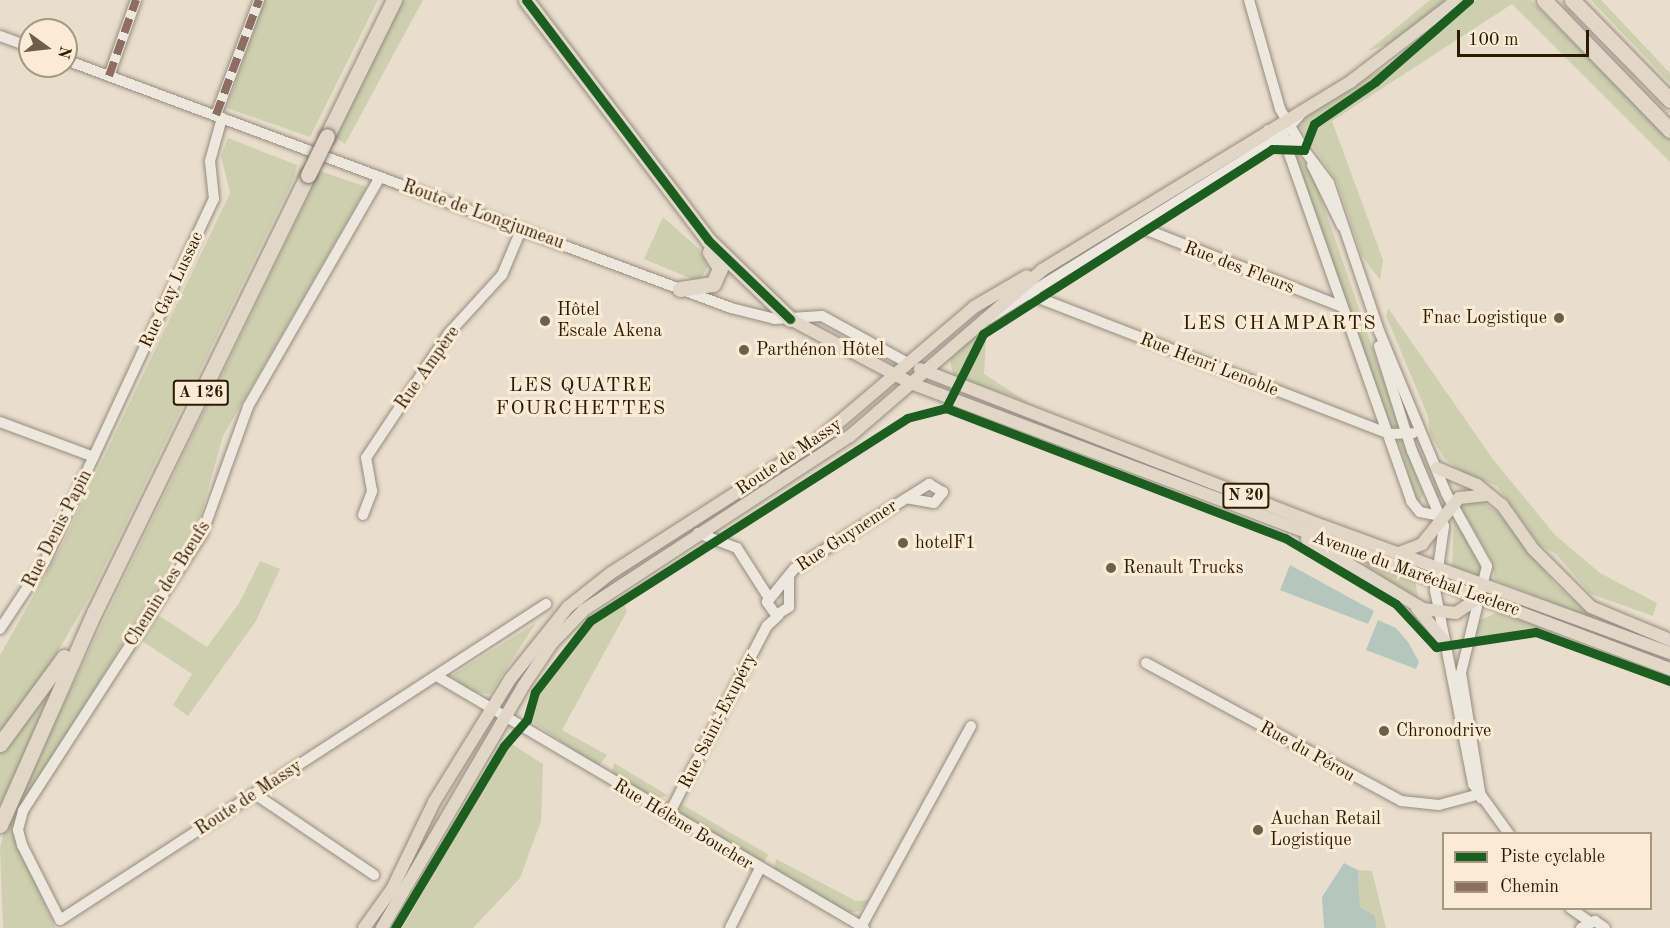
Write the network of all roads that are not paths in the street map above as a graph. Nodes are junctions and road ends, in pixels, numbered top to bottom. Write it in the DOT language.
graph roads {
  1 [pos="136,0"];
  2 [pos="259,0"];
  3 [pos="389,0"];
  4 [pos="394,0"];
  5 [pos="526,0"];
  6 [pos="1249,0"];
  7 [pos="1457,0"];
  8 [pos="1544,0"];
  9 [pos="1572,0"];
  10 [pos="0,36"];
  11 [pos="18,43"];
  12 [pos="78,64"];
  13 [pos="1356,75"];
  14 [pos="109,76"];
  15 [pos="1670,100"];
  16 [pos="219,117"];
  17 [pos="1288,119"];
  18 [pos="1268,130"];
  19 [pos="1670,130"];
  20 [pos="325,135"];
  21 [pos="1282,136"];
  22 [pos="1304,149"];
  23 [pos="1230,151"];
  24 [pos="306,174"];
  25 [pos="381,177"];
  26 [pos="1137,226"];
  27 [pos="521,230"];
  28 [pos="708,240"];
  29 [pos="1042,270"];
  30 [pos="680,289"];
  31 [pos="1031,295"];
  32 [pos="1344,307"];
  33 [pos="790,319"];
  34 [pos="979,322"];
  35 [pos="1379,331"];
  36 [pos="908,363"];
  37 [pos="925,372"];
  38 [pos="893,376"];
  39 [pos="913,384"];
  40 [pos="0,422"];
  41 [pos="1407,433"];
  42 [pos="1389,434"];
  43 [pos="1423,437"];
  44 [pos="94,457"];
  45 [pos="1437,468"];
  46 [pos="927,485"];
  47 [pos="1490,495"];
  48 [pos="907,498"];
  49 [pos="925,499"];
  50 [pos="1452,503"];
  51 [pos="363,515"];
  52 [pos="1440,516"];
  53 [pos="1294,529"];
  54 [pos="698,533"];
  55 [pos="1399,553"];
  56 [pos="1440,567"];
  57 [pos="789,576"];
  58 [pos="1436,581"];
  59 [pos="1487,583"];
  60 [pos="788,597"];
  61 [pos="1480,597"];
  62 [pos="770,600"];
  63 [pos="546,604"];
  64 [pos="1416,607"];
  65 [pos="1439,614"];
  66 [pos="779,615"];
  67 [pos="767,626"];
  68 [pos="0,629"];
  69 [pos="1670,640"];
  70 [pos="1444,641"];
  71 [pos="1670,653"];
  72 [pos="1146,663"];
  73 [pos="1670,669"];
  74 [pos="440,678"];
  75 [pos="490,711"];
  76 [pos="503,719"];
  77 [pos="971,726"];
  78 [pos="0,744"];
  79 [pos="255,794"];
  80 [pos="1479,796"];
  81 [pos="668,816"];
  82 [pos="0,825"];
  83 [pos="1507,832"];
  84 [pos="759,870"];
  85 [pos="374,875"];
  86 [pos="1570,910"];
  87 [pos="60,920"];
  88 [pos="1583,926"];
  89 [pos="862,927"];
  90 [pos="364,928"];
  91 [pos="382,928"];
  92 [pos="730,928"];
  93 [pos="1605,928"];
  1 -- 14 [label="street"];
  2 -- 16 [label="street, Rue Gay Lussac"];
  3 -- 20 [label="highway, A 126"];
  4 -- 20 [label="highway, A 126"];
  5 -- 28 [label="highway"];
  6 -- 17 [label="street"];
  7 -- 13 [label="main road"];
  8 -- 19 [label="highway"];
  9 -- 15 [label="highway"];
  10 -- 11 [label="street"];
  12 -- 14 [label="street, Route de Longjumeau"];
  13 -- 17 [label="main road"];
  13 -- 17 [label="main road"];
  14 -- 16 [label="street, Route de Longjumeau"];
  16 -- 25 [label="street, Route de Longjumeau"];
  16 -- 44 [label="street, Rue Gay Lussac"];
  17 -- 18 [label="main road"];
  17 -- 21 [label="street, Route de Massy"];
  17 -- 22 [label="street"];
  17 -- 23 [label="main road"];
  18 -- 21 [label="street"];
  18 -- 23 [label="main road"];
  20 -- 24 [label="highway, A 126, bridge"];
  21 -- 22 [label="street"];
  21 -- 26 [label="street, Route de Massy"];
  21 -- 32 [label="street"];
  22 -- 35 [label="street"];
  23 -- 29 [label="main road"];
  24 -- 78 [label="highway, A 126"];
  24 -- 82 [label="highway, A 126"];
  25 -- 27 [label="street, Route de Longjumeau"];
  25 -- 87 [label="street, Chemin des Bœufs"];
  26 -- 31 [label="street, Route de Massy"];
  26 -- 32 [label="street, Rue des Fleurs"];
  27 -- 30 [label="street, Route de Longjumeau"];
  27 -- 51 [label="street, Rue Ampère"];
  28 -- 30 [label="highway"];
  28 -- 33 [label="highway, N 20"];
  29 -- 34 [label="main road, Route de Massy"];
  29 -- 36 [label="main road, Route de Massy"];
  30 -- 33 [label="street, Route de Longjumeau"];
  31 -- 34 [label="street, Route de Massy"];
  31 -- 42 [label="street, Rue Henri Lenoble"];
  32 -- 42 [label="street"];
  33 -- 36 [label="street, N 20"];
  33 -- 38 [label="main road, Route de Longjumeau / N 20"];
  34 -- 37 [label="main road, Route de Massy"];
  35 -- 41 [label="street"];
  35 -- 43 [label="street"];
  36 -- 37 [label="main road, N 20"];
  36 -- 38 [label="main road, Route de Massy"];
  37 -- 39 [label="main road, Route de Massy"];
  37 -- 55 [label="main road, Avenue du Maréchal Leclerc / N 20"];
  38 -- 39 [label="main road, N 20"];
  38 -- 75 [label="main road, Route de Massy"];
  39 -- 53 [label="main road, Avenue du Maréchal Leclerc / N 20"];
  39 -- 54 [label="main road, Route de Massy"];
  40 -- 44 [label="street"];
  41 -- 42 [label="street"];
  41 -- 43 [label="street"];
  41 -- 52 [label="street"];
  42 -- 52 [label="street"];
  43 -- 45 [label="street"];
  44 -- 68 [label="street, Rue Denis Papin"];
  45 -- 47 [label="main road"];
  45 -- 50 [label="street"];
  46 -- 48 [label="street, Rue Guynemer"];
  46 -- 49 [label="street"];
  46 -- 49 [label="street"];
  47 -- 50 [label="main road"];
  47 -- 69 [label="main road"];
  48 -- 49 [label="street, Rue Guynemer"];
  48 -- 57 [label="street, Rue Guynemer"];
  50 -- 52 [label="main road"];
  50 -- 59 [label="street"];
  52 -- 55 [label="main road"];
  52 -- 56 [label="street"];
  53 -- 58 [label="main road, Avenue du Maréchal Leclerc / N 20"];
  53 -- 64 [label="main road"];
  54 -- 62 [label="street"];
  54 -- 76 [label="main road, Route de Massy"];
  55 -- 56 [label="main road, Avenue du Maréchal Leclerc / N 20"];
  56 -- 58 [label="street"];
  56 -- 59 [label="main road, Avenue du Maréchal Leclerc / N 20"];
  57 -- 60 [label="street, Rue Guynemer"];
  57 -- 62 [label="street, Rue Guynemer"];
  58 -- 61 [label="main road, Avenue du Maréchal Leclerc / N 20"];
  58 -- 65 [label="street"];
  59 -- 61 [label="street"];
  59 -- 71 [label="main road, Avenue du Maréchal Leclerc / N 20"];
  60 -- 62 [label="street"];
  60 -- 66 [label="street"];
  61 -- 65 [label="main road"];
  61 -- 73 [label="main road, Avenue du Maréchal Leclerc / N 20"];
  61 -- 80 [label="street"];
  62 -- 66 [label="street"];
  62 -- 67 [label="street, Rue Saint-Exupéry"];
  63 -- 74 [label="street, Route de Massy"];
  64 -- 65 [label="main road"];
  64 -- 70 [label="main road"];
  65 -- 70 [label="street"];
  66 -- 67 [label="street, Rue Saint-Exupéry"];
  67 -- 81 [label="street, Rue Saint-Exupéry"];
  70 -- 80 [label="street"];
  72 -- 80 [label="street, Rue du Pérou"];
  74 -- 75 [label="street"];
  74 -- 79 [label="street, Route de Massy"];
  75 -- 76 [label="street"];
  75 -- 90 [label="main road, Route de Massy"];
  76 -- 81 [label="street, Rue Hélène Boucher"];
  76 -- 91 [label="main road, Route de Massy"];
  77 -- 89 [label="street"];
  79 -- 85 [label="street"];
  79 -- 87 [label="street, Route de Massy"];
  80 -- 83 [label="street"];
  81 -- 84 [label="street, Rue Hélène Boucher"];
  84 -- 89 [label="street, Rue Hélène Boucher"];
  84 -- 92 [label="street"];
  86 -- 88 [label="street"];
  88 -- 93 [label="street"];
}
